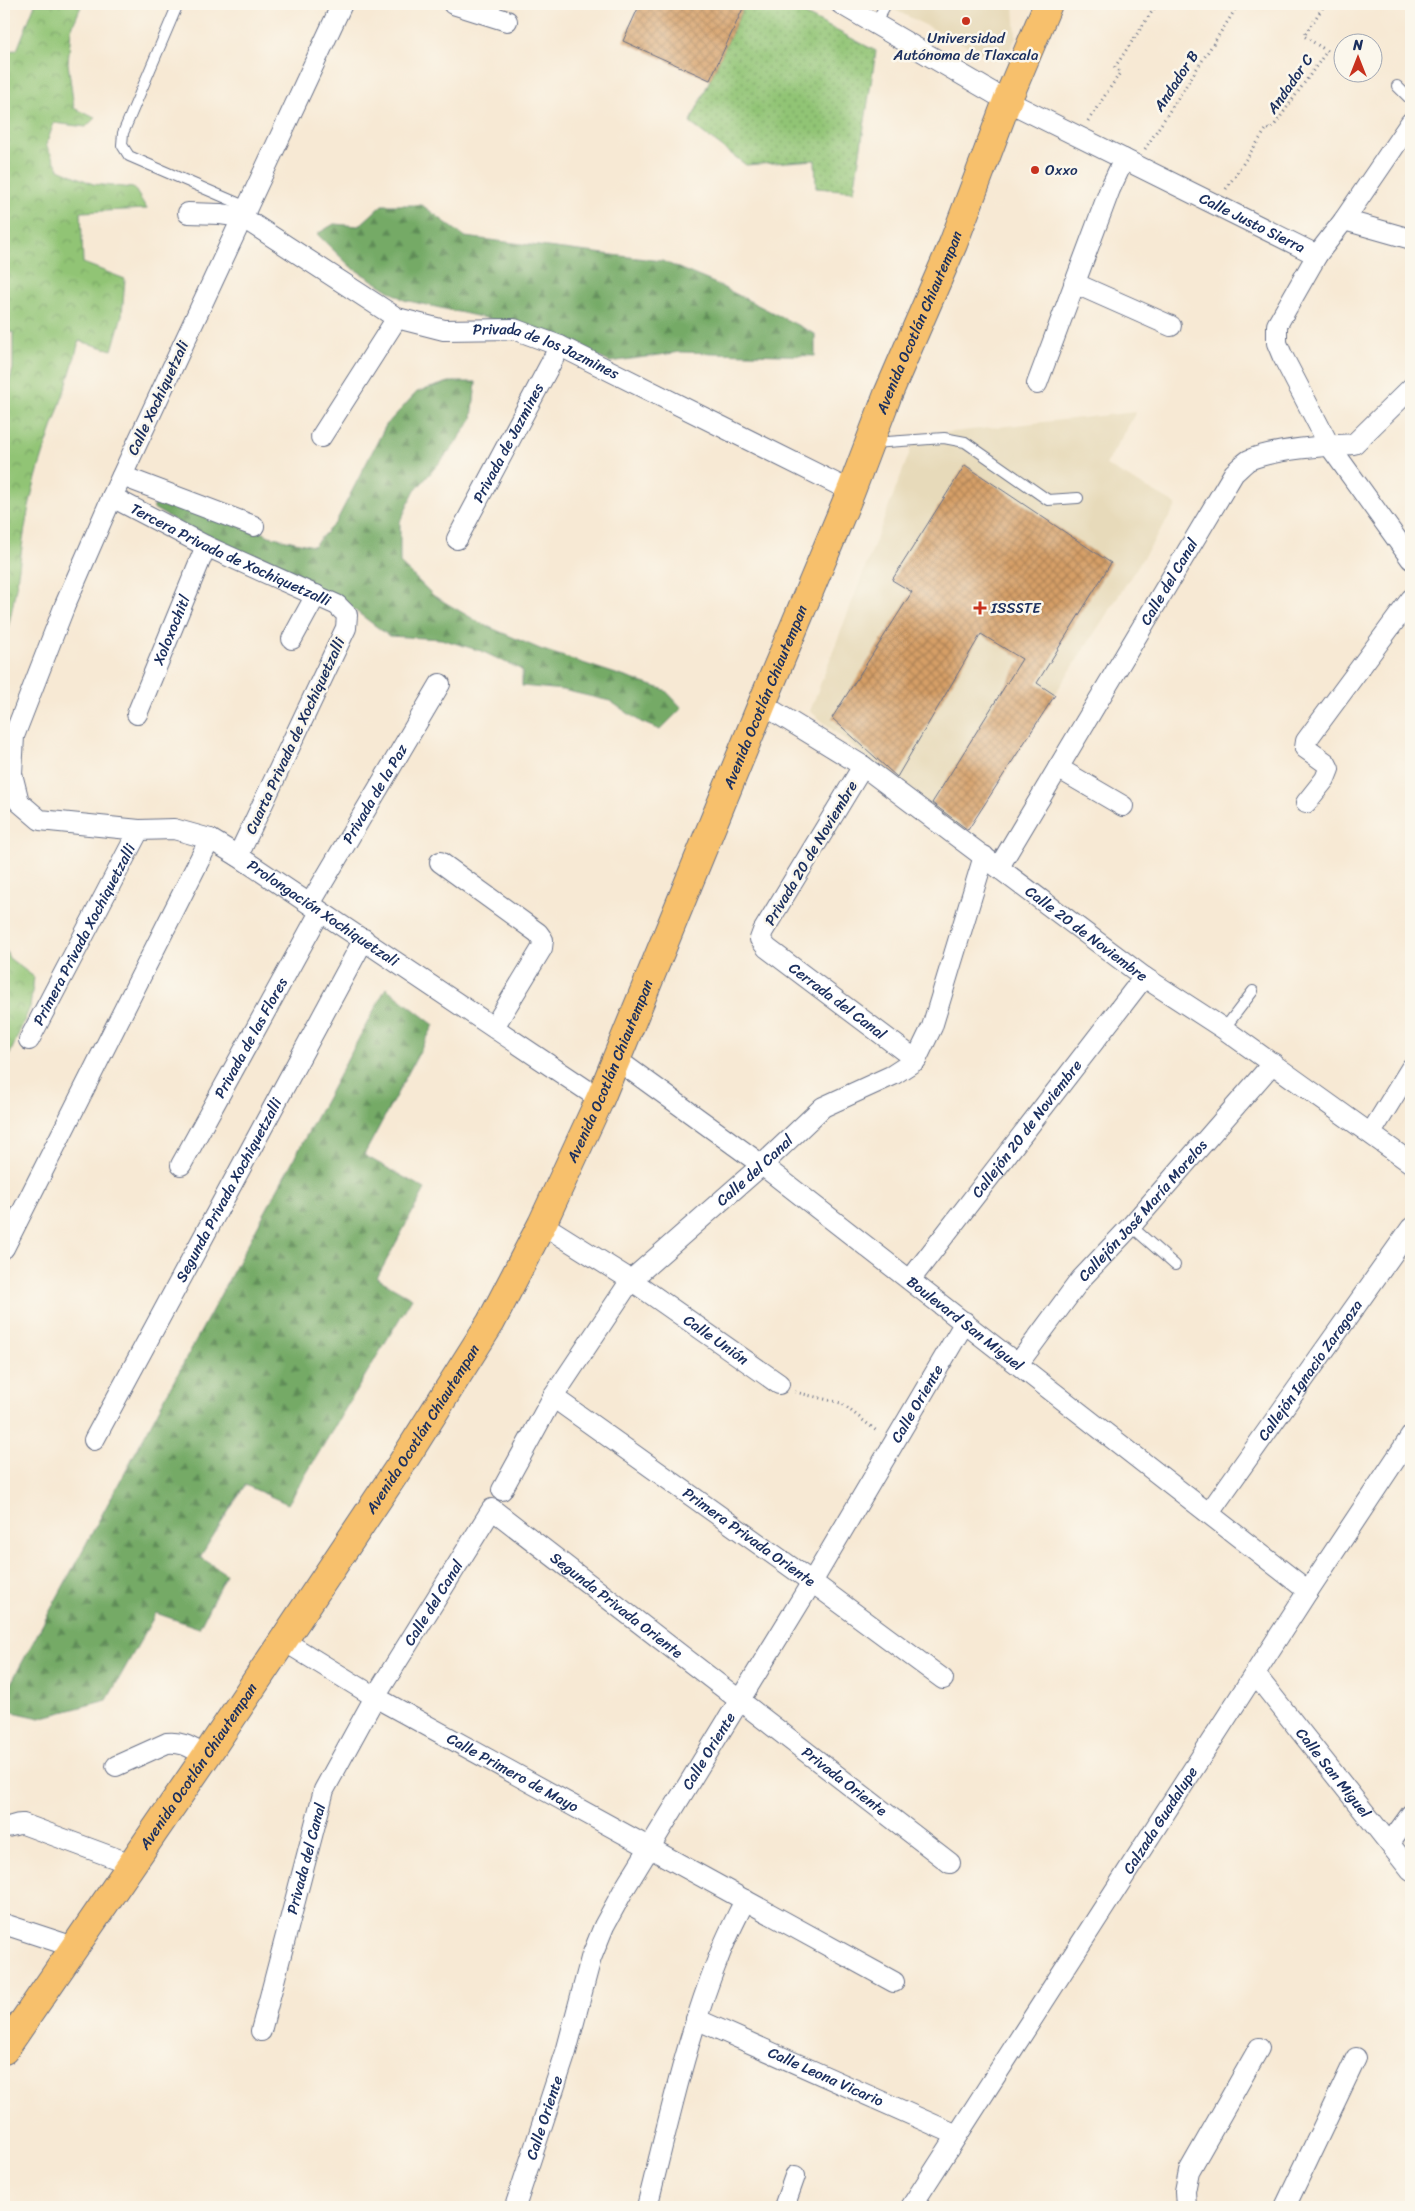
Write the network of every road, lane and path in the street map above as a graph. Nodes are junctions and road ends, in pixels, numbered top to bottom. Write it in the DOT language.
graph roads {
  1 [pos="178,4"];
  2 [pos="342,4"];
  3 [pos="453,4"];
  4 [pos="841,4"];
  5 [pos="886,4"];
  6 [pos="1048,4"];
  7 [pos="1157,4"];
  8 [pos="1326,4"];
  9 [pos="1235,10"];
  10 [pos="867,14"];
  11 [pos="507,21"];
  12 [pos="1397,86"];
  13 [pos="1411,100"];
  14 [pos="1007,101"];
  15 [pos="1411,122"];
  16 [pos="1078,136"];
  17 [pos="1130,161"];
  18 [pos="1216,204"];
  19 [pos="245,212"];
  20 [pos="188,213"];
  21 [pos="1344,220"];
  22 [pos="1411,238"];
  23 [pos="1317,255"];
  24 [pos="1074,283"];
  25 [pos="397,318"];
  26 [pos="1171,326"];
  27 [pos="560,346"];
  28 [pos="1037,384"];
  29 [pos="1411,388"];
  30 [pos="321,437"];
  31 [pos="869,444"];
  32 [pos="1329,445"];
  33 [pos="122,476"];
  34 [pos="851,491"];
  35 [pos="112,497"];
  36 [pos="1078,498"];
  37 [pos="254,526"];
  38 [pos="456,539"];
  39 [pos="206,546"];
  40 [pos="1411,558"];
  41 [pos="316,595"];
  42 [pos="1411,600"];
  43 [pos="347,615"];
  44 [pos="292,639"];
  45 [pos="440,684"];
  46 [pos="762,704"];
  47 [pos="137,714"];
  48 [pos="864,766"];
  49 [pos="1058,768"];
  50 [pos="19,802"];
  51 [pos="1306,803"];
  52 [pos="1123,806"];
  53 [pos="139,830"];
  54 [pos="210,840"];
  55 [pos="238,856"];
  56 [pos="992,861"];
  57 [pos="440,862"];
  58 [pos="315,908"];
  59 [pos="364,940"];
  60 [pos="760,940"];
  61 [pos="1144,977"];
  62 [pos="1253,991"];
  63 [pos="494,1027"];
  64 [pos="1224,1030"];
  65 [pos="30,1040"];
  66 [pos="616,1059"];
  67 [pos="916,1060"];
  68 [pos="1273,1063"];
  69 [pos="1411,1068"];
  70 [pos="600,1099"];
  71 [pos="1370,1134"];
  72 [pos="1411,1163"];
  73 [pos="182,1165"];
  74 [pos="762,1165"];
  75 [pos="542,1224"];
  76 [pos="1131,1226"];
  77 [pos="1411,1228"];
  78 [pos="4,1248"];
  79 [pos="1174,1265"];
  80 [pos="631,1280"];
  81 [pos="910,1280"];
  82 [pos="965,1322"];
  83 [pos="1018,1364"];
  84 [pos="779,1384"];
  85 [pos="553,1397"];
  86 [pos="1411,1436"];
  87 [pos="94,1440"];
  88 [pos="893,1443"];
  89 [pos="502,1490"];
  90 [pos="492,1509"];
  91 [pos="1209,1513"];
  92 [pos="812,1582"];
  93 [pos="1308,1591"];
  94 [pos="284,1641"];
  95 [pos="1256,1674"];
  96 [pos="944,1679"];
  97 [pos="375,1697"];
  98 [pos="739,1702"];
  99 [pos="206,1756"];
  100 [pos="116,1766"];
  101 [pos="1411,1814"];
  102 [pos="4,1827"];
  103 [pos="1390,1843"];
  104 [pos="650,1848"];
  105 [pos="950,1863"];
  106 [pos="131,1864"];
  107 [pos="1411,1871"];
  108 [pos="745,1900"];
  109 [pos="4,1924"];
  110 [pos="74,1948"];
  111 [pos="894,1982"];
  112 [pos="696,2019"];
  113 [pos="262,2031"];
  114 [pos="1259,2048"];
  115 [pos="4,2050"];
  116 [pos="1356,2058"];
  117 [pos="957,2136"];
  118 [pos="795,2176"];
  119 [pos="515,2207"];
  120 [pos="647,2207"];
  121 [pos="784,2207"];
  122 [pos="911,2207"];
  123 [pos="1186,2207"];
  124 [pos="1285,2207"];
  1 -- 19 [label="lane"];
  2 -- 19 [label="street, Calle Xochiquetzali"];
  3 -- 11 [label="street"];
  4 -- 10 [label="street, Calle Justo Sierra"];
  5 -- 10 [label="lane"];
  6 -- 14 [label="main road, Avenida Ocotlán Chiautempan"];
  7 -- 16 [label="path"];
  8 -- 18 [label="path, Andador C"];
  9 -- 17 [label="path, Andador B"];
  10 -- 14 [label="street, Calle Justo Sierra"];
  12 -- 13 [label="lane"];
  14 -- 16 [label="street, Calle Justo Sierra"];
  14 -- 31 [label="main road, Avenida Ocotlán Chiautempan"];
  15 -- 21 [label="street"];
  16 -- 17 [label="street, Calle Justo Sierra"];
  17 -- 18 [label="street, Calle Justo Sierra"];
  17 -- 24 [label="street"];
  18 -- 23 [label="street, Calle Justo Sierra"];
  19 -- 20 [label="street"];
  19 -- 25 [label="street, Privada de los Jazmines"];
  19 -- 33 [label="street, Calle Xochiquetzali"];
  21 -- 22 [label="street"];
  21 -- 23 [label="street"];
  23 -- 32 [label="street, Calle Justo Sierra"];
  24 -- 26 [label="street"];
  24 -- 28 [label="street"];
  25 -- 27 [label="street, Privada de los Jazmines"];
  25 -- 30 [label="street"];
  27 -- 34 [label="street, Privada de los Jazmines"];
  27 -- 38 [label="street, Privada de Jazmines"];
  29 -- 32 [label="street, Calle del Canal"];
  31 -- 34 [label="main road, Avenida Ocotlán Chiautempan"];
  31 -- 36 [label="lane"];
  32 -- 40 [label="street, Calle Justo Sierra"];
  32 -- 49 [label="street, Calle del Canal"];
  33 -- 35 [label="street, Calle Xochiquetzali"];
  33 -- 37 [label="street"];
  34 -- 46 [label="main road, Avenida Ocotlán Chiautempan"];
  35 -- 39 [label="street, Tercera Privada de Xochiquetzalli"];
  35 -- 50 [label="street, Calle Xochiquetzali"];
  39 -- 41 [label="street, Tercera Privada de Xochiquetzalli"];
  39 -- 47 [label="street, Xoloxochitl"];
  41 -- 43 [label="street, Tercera Privada de Xochiquetzalli"];
  41 -- 44 [label="street"];
  42 -- 51 [label="street"];
  43 -- 55 [label="street, Cuarta Privada de Xochiquetzalli"];
  45 -- 58 [label="street, Privada de la Paz"];
  46 -- 48 [label="street, Calle 20 de Noviembre"];
  46 -- 66 [label="main road, Avenida Ocotlán Chiautempan"];
  48 -- 56 [label="street, Calle 20 de Noviembre"];
  48 -- 60 [label="street, Privada 20 de Noviembre"];
  49 -- 52 [label="street"];
  49 -- 56 [label="street, Calle del Canal"];
  50 -- 53 [label="street, Prolongación Xochiquetzali"];
  53 -- 54 [label="street, Prolongación Xochiquetzali"];
  53 -- 65 [label="street, Primera Privada Xochiquetzalli"];
  54 -- 55 [label="street, Prolongación Xochiquetzali"];
  54 -- 78 [label="street"];
  55 -- 58 [label="street, Prolongación Xochiquetzali"];
  56 -- 61 [label="street, Calle 20 de Noviembre"];
  56 -- 67 [label="street, Calle del Canal"];
  57 -- 63 [label="street"];
  58 -- 59 [label="street, Prolongación Xochiquetzali"];
  58 -- 73 [label="street, Privada de las Flores"];
  59 -- 63 [label="street, Prolongación Xochiquetzali"];
  59 -- 87 [label="street, Segunda Privada Xochiquetzalli"];
  60 -- 67 [label="street, Cerrada del Canal"];
  61 -- 64 [label="street, Calle 20 de Noviembre"];
  61 -- 81 [label="street, Callejón 20 de Noviembre"];
  62 -- 64 [label="lane"];
  63 -- 70 [label="street, Prolongación Xochiquetzali"];
  64 -- 68 [label="street, Calle 20 de Noviembre"];
  66 -- 70 [label="main road, Avenida Ocotlán Chiautempan"];
  66 -- 74 [label="street, Boulevard San Miguel"];
  67 -- 74 [label="street, Calle del Canal"];
  68 -- 71 [label="street, Calle 20 de Noviembre"];
  68 -- 76 [label="street, Callejón José María Morelos"];
  69 -- 71 [label="street"];
  70 -- 75 [label="main road, Avenida Ocotlán Chiautempan"];
  71 -- 72 [label="street, Calle 20 de Noviembre"];
  74 -- 80 [label="street, Calle del Canal"];
  74 -- 81 [label="street, Boulevard San Miguel"];
  75 -- 80 [label="street, Calle Unión"];
  75 -- 94 [label="main road, Avenida Ocotlán Chiautempan"];
  76 -- 79 [label="lane"];
  76 -- 83 [label="street, Callejón José María Morelos"];
  77 -- 91 [label="street, Callejón Ignacio Zaragoza"];
  80 -- 84 [label="street, Calle Unión"];
  80 -- 85 [label="street, Calle del Canal"];
  81 -- 82 [label="street, Boulevard San Miguel"];
  82 -- 83 [label="street, Boulevard San Miguel"];
  82 -- 88 [label="street, Calle Oriente"];
  83 -- 91 [label="street, Boulevard San Miguel"];
  84 -- 88 [label="path"];
  85 -- 89 [label="street, Calle del Canal"];
  85 -- 92 [label="street, Primera Privada Oriente"];
  86 -- 93 [label="street, Calzada Guadalupe"];
  88 -- 92 [label="street, Calle Oriente"];
  90 -- 97 [label="street, Calle del Canal"];
  90 -- 98 [label="street, Segunda Privada Oriente"];
  91 -- 93 [label="street, Boulevard San Miguel"];
  92 -- 96 [label="street, Primera Privada Oriente"];
  92 -- 98 [label="street, Calle Oriente"];
  93 -- 95 [label="street, Calzada Guadalupe"];
  94 -- 97 [label="street, Calle Primero de Mayo"];
  94 -- 99 [label="main road, Avenida Ocotlán Chiautempan"];
  95 -- 103 [label="street, Calle San Miguel"];
  95 -- 117 [label="street, Calzada Guadalupe"];
  97 -- 104 [label="street, Calle Primero de Mayo"];
  97 -- 113 [label="street, Privada del Canal"];
  98 -- 104 [label="street, Calle Oriente"];
  98 -- 105 [label="street, Privada Oriente"];
  99 -- 100 [label="street"];
  99 -- 106 [label="main road, Avenida Ocotlán Chiautempan"];
  101 -- 103 [label="street"];
  102 -- 106 [label="street"];
  103 -- 107 [label="street, Calle San Miguel"];
  104 -- 108 [label="street, Calle Primero de Mayo"];
  104 -- 119 [label="street, Calle Oriente"];
  106 -- 110 [label="main road, Avenida Ocotlán Chiautempan"];
  108 -- 111 [label="street, Calle Primero de Mayo"];
  108 -- 112 [label="street"];
  109 -- 110 [label="street"];
  110 -- 115 [label="main road, Avenida Ocotlán Chiautempan"];
  112 -- 117 [label="street, Calle Leona Vicario"];
  112 -- 120 [label="street"];
  114 -- 123 [label="street"];
  116 -- 124 [label="street"];
  117 -- 122 [label="street, Calzada Guadalupe"];
  118 -- 121 [label="street"];
}
